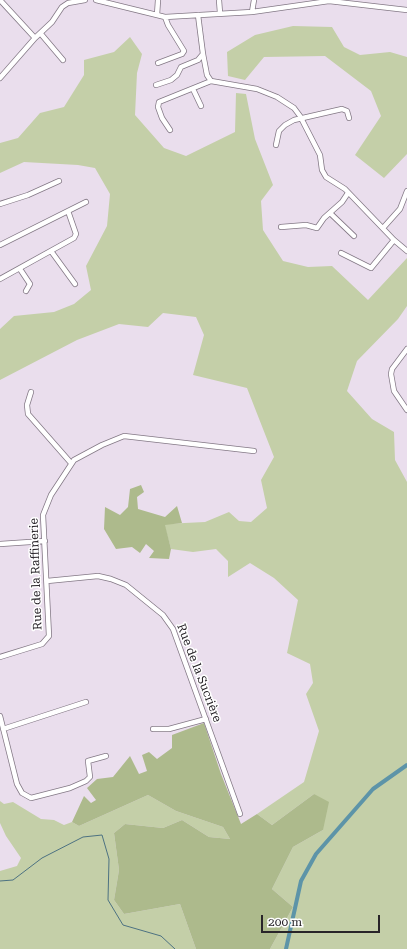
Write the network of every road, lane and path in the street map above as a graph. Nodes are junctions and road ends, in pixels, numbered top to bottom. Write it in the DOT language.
graph roads {
  1 [pos="0,0"];
  2 [pos="85,0"];
  3 [pos="96,0"];
  4 [pos="130,0"];
  5 [pos="158,0"];
  6 [pos="219,0"];
  7 [pos="254,0"];
  8 [pos="291,0"];
  9 [pos="381,0"];
  10 [pos="128,6"];
  11 [pos="290,6"];
  12 [pos="380,6"];
  13 [pos="407,10"];
  14 [pos="252,12"];
  15 [pos="220,13"];
  16 [pos="157,15"];
  17 [pos="198,15"];
  18 [pos="165,17"];
  19 [pos="41,34"];
  20 [pos="35,38"];
  21 [pos="203,54"];
  22 [pos="63,60"];
  23 [pos="158,63"];
  24 [pos="0,78"];
  25 [pos="211,81"];
  26 [pos="156,85"];
  27 [pos="193,89"];
  28 [pos="201,106"];
  29 [pos="349,118"];
  30 [pos="302,119"];
  31 [pos="170,130"];
  32 [pos="276,144"];
  33 [pos="58,181"];
  34 [pos="407,191"];
  35 [pos="348,193"];
  36 [pos="86,202"];
  37 [pos="0,204"];
  38 [pos="68,210"];
  39 [pos="330,213"];
  40 [pos="281,227"];
  41 [pos="382,228"];
  42 [pos="354,236"];
  43 [pos="394,240"];
  44 [pos="0,245"];
  45 [pos="51,251"];
  46 [pos="407,251"];
  47 [pos="340,253"];
  48 [pos="20,269"];
  49 [pos="0,279"];
  50 [pos="75,284"];
  51 [pos="26,290"];
  52 [pos="407,349"];
  53 [pos="31,392"];
  54 [pos="407,410"];
  55 [pos="254,451"];
  56 [pos="71,463"];
  57 [pos="45,541"];
  58 [pos="0,544"];
  59 [pos="47,581"];
  60 [pos="0,657"];
  61 [pos="86,702"];
  62 [pos="0,716"];
  63 [pos="206,719"];
  64 [pos="3,729"];
  65 [pos="153,729"];
  66 [pos="106,756"];
  67 [pos="240,814"];
  1 -- 20 [label="street"];
  2 -- 19 [label="street"];
  3 -- 10 [label="street"];
  4 -- 10 [label="street"];
  5 -- 16 [label="street"];
  6 -- 15 [label="street"];
  7 -- 14 [label="street"];
  8 -- 11 [label="street"];
  9 -- 12 [label="street"];
  10 -- 16 [label="street"];
  11 -- 12 [label="street"];
  11 -- 14 [label="street"];
  12 -- 13 [label="street"];
  14 -- 15 [label="street"];
  15 -- 17 [label="street"];
  16 -- 18 [label="street"];
  17 -- 18 [label="street"];
  17 -- 21 [label="street"];
  18 -- 23 [label="street"];
  19 -- 20 [label="street"];
  19 -- 22 [label="street"];
  20 -- 24 [label="street"];
  21 -- 25 [label="street"];
  21 -- 26 [label="street"];
  25 -- 27 [label="street"];
  25 -- 30 [label="street"];
  27 -- 28 [label="street"];
  27 -- 31 [label="street"];
  29 -- 30 [label="street"];
  30 -- 32 [label="street"];
  30 -- 35 [label="street"];
  33 -- 37 [label="street"];
  34 -- 41 [label="street"];
  35 -- 39 [label="street"];
  35 -- 41 [label="street"];
  36 -- 38 [label="street"];
  38 -- 44 [label="street"];
  38 -- 45 [label="street"];
  39 -- 40 [label="street"];
  39 -- 42 [label="street"];
  41 -- 43 [label="street"];
  43 -- 46 [label="street"];
  43 -- 47 [label="street"];
  45 -- 48 [label="street"];
  45 -- 50 [label="street"];
  48 -- 49 [label="street"];
  48 -- 51 [label="street"];
  52 -- 54 [label="street"];
  53 -- 56 [label="street"];
  55 -- 56 [label="street, Rue de la Raffinerie"];
  56 -- 57 [label="street, Rue de la Raffinerie"];
  57 -- 58 [label="street"];
  57 -- 59 [label="street, Rue de la Raffinerie"];
  59 -- 60 [label="street, Rue de la Raffinerie"];
  59 -- 63 [label="street, Rue de la Sucrière"];
  61 -- 64 [label="street"];
  62 -- 64 [label="street"];
  63 -- 65 [label="street"];
  63 -- 67 [label="street, Rue de la Sucrière"];
  64 -- 66 [label="street"];
}
